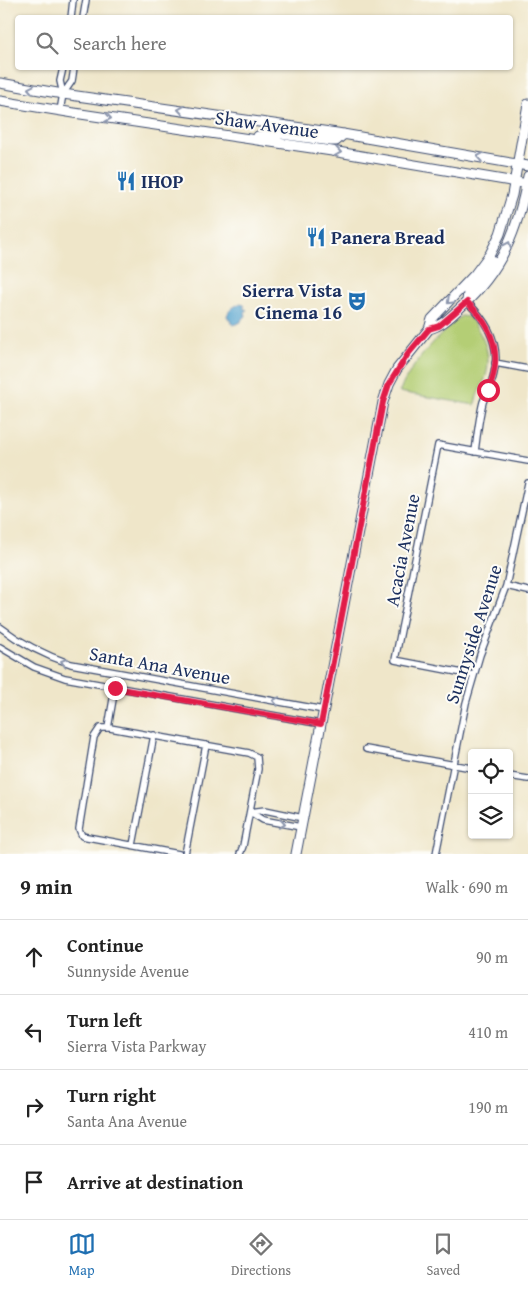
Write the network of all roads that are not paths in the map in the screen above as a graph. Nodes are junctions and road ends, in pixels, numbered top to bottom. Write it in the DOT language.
graph roads {
  1 [pos="73,0"];
  2 [pos="86,0"];
  3 [pos="71,15"];
  4 [pos="84,15"];
  5 [pos="62,70"];
  6 [pos="74,70"];
  7 [pos="0,83"];
  8 [pos="63,94"];
  9 [pos="0,101"];
  10 [pos="528,104"];
  11 [pos="60,111"];
  12 [pos="344,134"];
  13 [pos="246,138"];
  14 [pos="518,164"];
  15 [pos="528,166"];
  16 [pos="528,181"];
  17 [pos="514,182"];
  18 [pos="500,234"];
  19 [pos="467,302"];
  20 [pos="429,329"];
  21 [pos="495,363"];
  22 [pos="528,369"];
  23 [pos="475,452"];
  24 [pos="528,461"];
  25 [pos="528,483"];
  26 [pos="506,586"];
  27 [pos="528,591"];
  28 [pos="0,627"];
  29 [pos="0,647"];
  30 [pos="473,675"];
  31 [pos="115,688"];
  32 [pos="324,710"];
  33 [pos="321,724"];
  34 [pos="108,728"];
  35 [pos="154,736"];
  36 [pos="206,745"];
  37 [pos="366,749"];
  38 [pos="454,765"];
  39 [pos="468,767"];
  40 [pos="513,777"];
  41 [pos="528,779"];
  42 [pos="250,812"];
  43 [pos="303,818"];
  44 [pos="301,827"];
  45 [pos="133,845"];
  46 [pos="180,854"];
  47 [pos="185,854"];
  48 [pos="240,854"];
  49 [pos="296,854"];
  50 [pos="436,854"];
  1 -- 3 [label="street"];
  2 -- 4 [label="street"];
  5 -- 8 [label="street"];
  6 -- 8 [label="street"];
  8 -- 7 [label="main road, Shaw Avenue, one-way"];
  8 -- 11 [label="street"];
  12 -- 8 [label="main road, Shaw Avenue, one-way"];
  9 -- 11 [label="main road, Shaw Avenue"];
  10 -- 14 [label="main road"];
  11 -- 13 [label="main road, Shaw Avenue, one-way"];
  12 -- 13 [label="main road"];
  14 -- 12 [label="main road, Shaw Avenue, one-way"];
  13 -- 17 [label="main road, Shaw Avenue, one-way"];
  14 -- 15 [label="main road, Shaw Avenue"];
  14 -- 17 [label="main road"];
  16 -- 17 [label="main road, Shaw Avenue"];
  19 -- 16 [label="main road, one-way"];
  17 -- 18 [label="main road"];
  18 -- 19 [label="main road"];
  18 -- 20 [label="main road, one-way"];
  19 -- 20 [label="main road"];
  19 -- 21 [label="street"];
  20 -- 32 [label="main road"];
  21 -- 22 [label="street"];
  21 -- 23 [label="street"];
  23 -- 24 [label="street"];
  23 -- 30 [label="street, Acacia Avenue"];
  25 -- 26 [label="street, Sunnyside Avenue"];
  26 -- 27 [label="street"];
  26 -- 30 [label="street, Sunnyside Avenue"];
  32 -- 28 [label="street, Santa Ana Avenue, one-way"];
  29 -- 31 [label="street, Santa Ana Avenue"];
  30 -- 38 [label="street, Sunnyside Avenue"];
  31 -- 33 [label="street, Santa Ana Avenue"];
  31 -- 34 [label="street"];
  32 -- 33 [label="main road"];
  33 -- 43 [label="main road"];
  34 -- 35 [label="street"];
  34 -- 45 [label="street"];
  35 -- 36 [label="street"];
  35 -- 45 [label="street"];
  36 -- 42 [label="street"];
  36 -- 47 [label="street"];
  37 -- 38 [label="street"];
  38 -- 39 [label="street"];
  38 -- 50 [label="street, Sunnyside Avenue"];
  40 -- 41 [label="street"];
  42 -- 43 [label="street"];
  42 -- 44 [label="street, one-way"];
  42 -- 48 [label="street"];
  43 -- 44 [label="main road"];
  44 -- 49 [label="main road"];
  45 -- 46 [label="street"];
}
